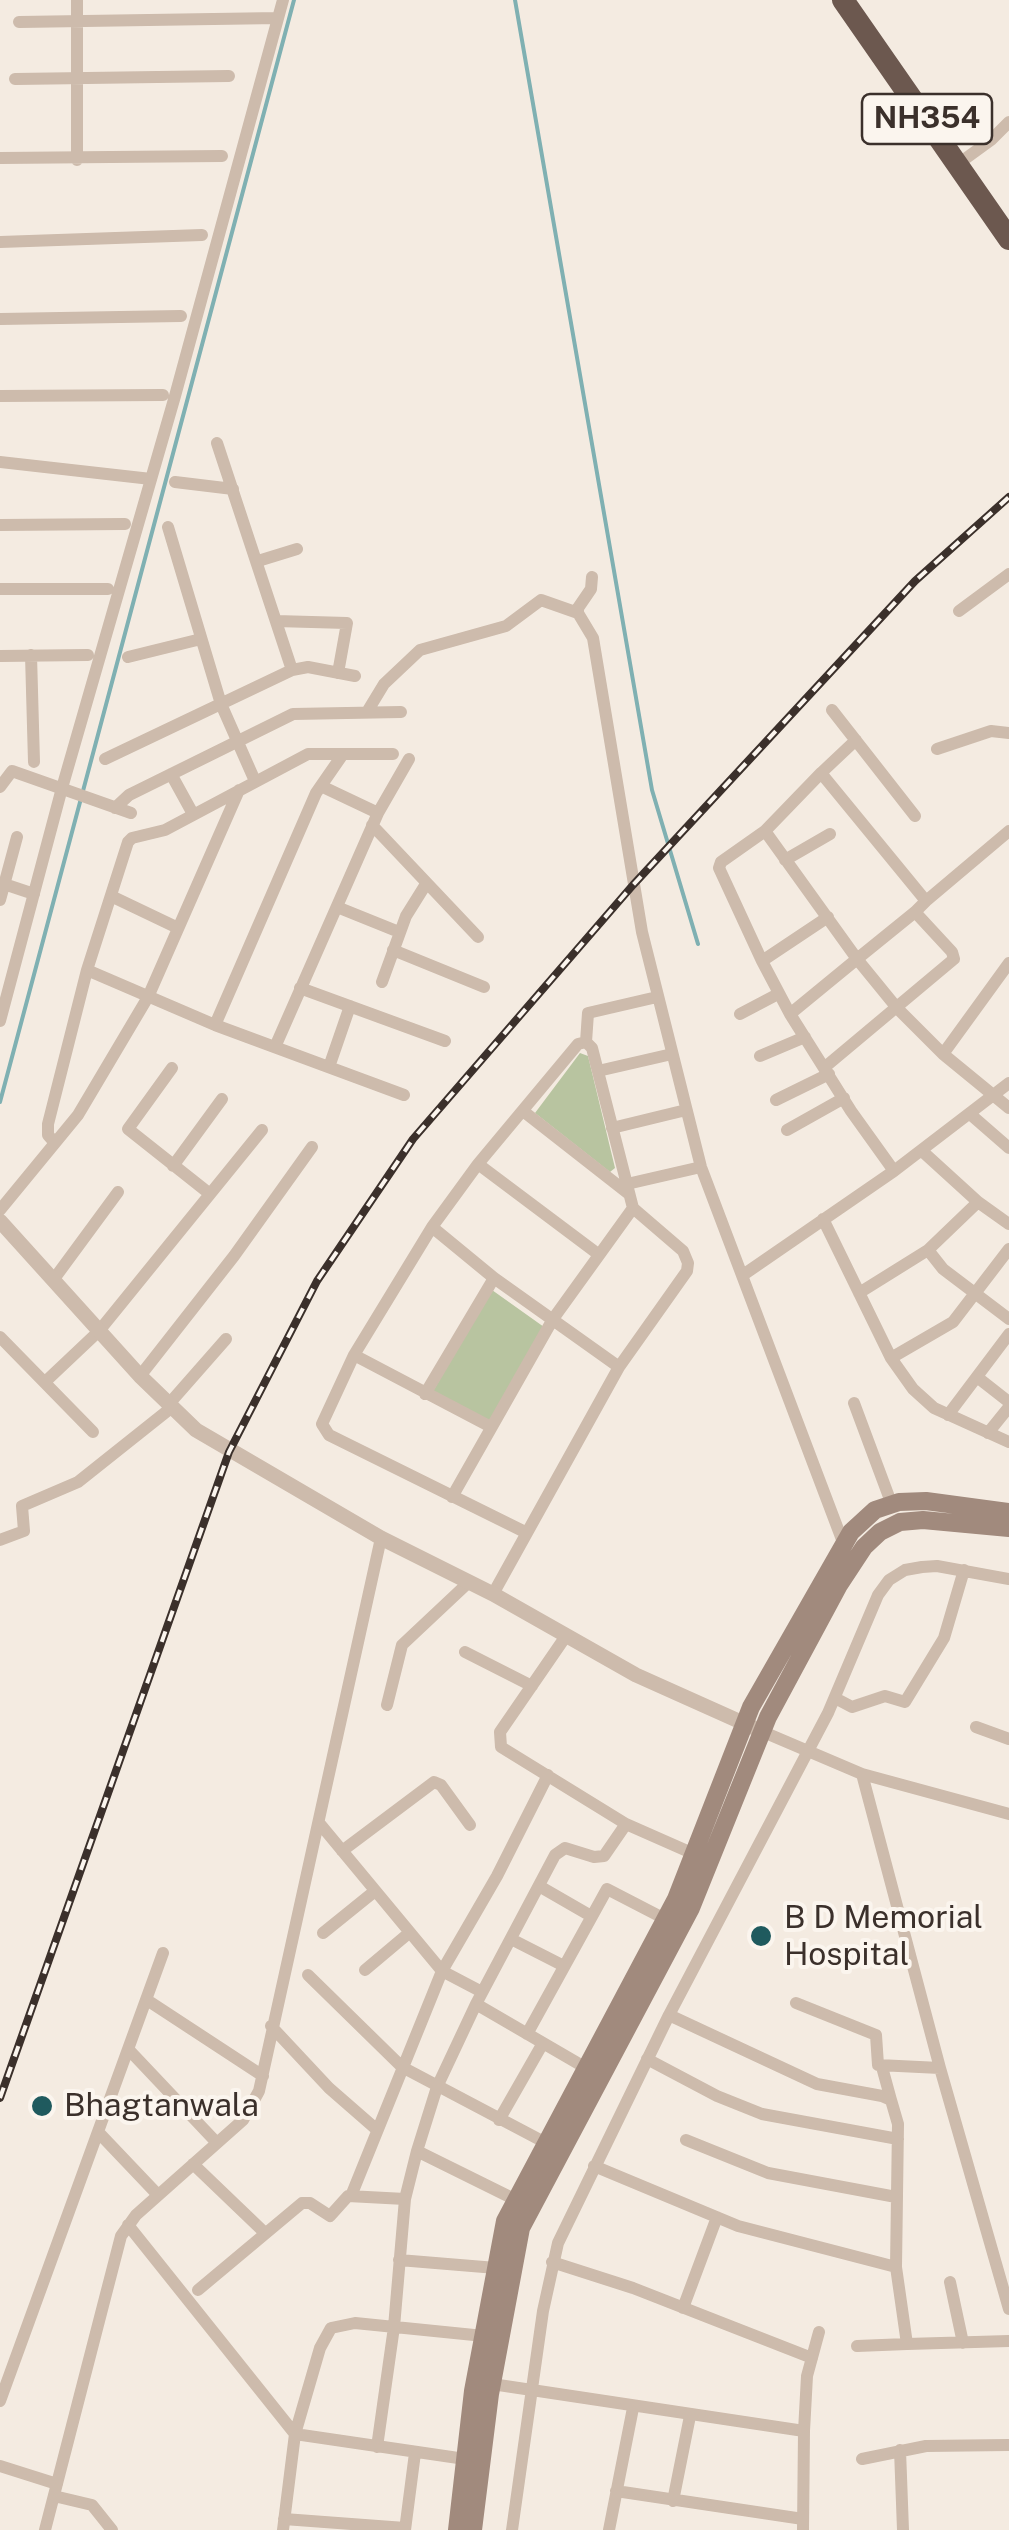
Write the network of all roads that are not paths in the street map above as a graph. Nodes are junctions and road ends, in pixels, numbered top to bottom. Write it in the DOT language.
graph roads {
  1 [pos="77,0"];
  2 [pos="282,0"];
  3 [pos="843,0"];
  4 [pos="278,18"];
  5 [pos="77,21"];
  6 [pos="19,22"];
  7 [pos="229,76"];
  8 [pos="14,79"];
  9 [pos="76,80"];
  10 [pos="1009,122"];
  11 [pos="222,156"];
  12 [pos="0,158"];
  13 [pos="78,160"];
  14 [pos="958,164"];
  15 [pos="202,235"];
  16 [pos="1009,240"];
  17 [pos="0,242"];
  18 [pos="181,316"];
  19 [pos="0,319"];
  20 [pos="0,396"];
  21 [pos="163,396"];
  22 [pos="217,443"];
  23 [pos="0,462"];
  24 [pos="151,479"];
  25 [pos="175,482"];
  26 [pos="233,489"];
  27 [pos="124,524"];
  28 [pos="0,525"];
  29 [pos="168,528"];
  30 [pos="297,549"];
  31 [pos="258,561"];
  32 [pos="1009,574"];
  33 [pos="592,576"];
  34 [pos="0,589"];
  35 [pos="108,589"];
  36 [pos="958,611"];
  37 [pos="578,613"];
  38 [pos="276,621"];
  39 [pos="202,638"];
  40 [pos="88,654"];
  41 [pos="31,655"];
  42 [pos="0,656"];
  43 [pos="128,657"];
  44 [pos="292,670"];
  45 [pos="338,673"];
  46 [pos="355,676"];
  47 [pos="221,704"];
  48 [pos="832,710"];
  49 [pos="367,712"];
  50 [pos="401,712"];
  51 [pos="1009,733"];
  52 [pos="856,740"];
  53 [pos="236,742"];
  54 [pos="937,749"];
  55 [pos="343,754"];
  56 [pos="394,754"];
  57 [pos="105,759"];
  58 [pos="409,759"];
  59 [pos="34,762"];
  60 [pos="821,773"];
  61 [pos="171,774"];
  62 [pos="255,781"];
  63 [pos="321,786"];
  64 [pos="0,787"];
  65 [pos="63,789"];
  66 [pos="238,790"];
  67 [pos="114,808"];
  68 [pos="131,813"];
  69 [pos="193,814"];
  70 [pos="915,816"];
  71 [pos="375,819"];
  72 [pos="1009,831"];
  73 [pos="765,832"];
  74 [pos="830,834"];
  75 [pos="17,836"];
  76 [pos="786,860"];
  77 [pos="4,884"];
  78 [pos="426,884"];
  79 [pos="34,894"];
  80 [pos="111,896"];
  81 [pos="0,900"];
  82 [pos="926,901"];
  83 [pos="337,907"];
  84 [pos="915,912"];
  85 [pos="828,918"];
  86 [pos="178,928"];
  87 [pos="398,932"];
  88 [pos="478,937"];
  89 [pos="393,950"];
  90 [pos="857,960"];
  91 [pos="762,961"];
  92 [pos="1009,963"];
  93 [pos="87,970"];
  94 [pos="382,982"];
  95 [pos="484,987"];
  96 [pos="300,988"];
  97 [pos="778,994"];
  98 [pos="148,997"];
  99 [pos="657,997"];
  100 [pos="350,1006"];
  101 [pos="897,1008"];
  102 [pos="740,1014"];
  103 [pos="790,1014"];
  104 [pos="0,1021"];
  105 [pos="215,1025"];
  106 [pos="805,1037"];
  107 [pos="445,1040"];
  108 [pos="586,1042"];
  109 [pos="275,1047"];
  110 [pos="672,1054"];
  111 [pos="943,1054"];
  112 [pos="760,1056"];
  113 [pos="329,1067"];
  114 [pos="172,1068"];
  115 [pos="827,1071"];
  116 [pos="598,1072"];
  117 [pos="1009,1083"];
  118 [pos="404,1094"];
  119 [pos="993,1094"];
  120 [pos="844,1098"];
  121 [pos="222,1099"];
  122 [pos="776,1100"];
  123 [pos="1009,1108"];
  124 [pos="686,1110"];
  125 [pos="523,1111"];
  126 [pos="970,1114"];
  127 [pos="612,1128"];
  128 [pos="262,1130"];
  129 [pos="787,1130"];
  130 [pos="56,1143"];
  131 [pos="312,1148"];
  132 [pos="1009,1148"];
  133 [pos="922,1151"];
  134 [pos="478,1164"];
  135 [pos="174,1166"];
  136 [pos="701,1166"];
  137 [pos="894,1170"];
  138 [pos="118,1192"];
  139 [pos="210,1194"];
  140 [pos="630,1195"];
  141 [pos="978,1202"];
  142 [pos="0,1210"];
  143 [pos="823,1219"];
  144 [pos="0,1221"];
  145 [pos="1009,1224"];
  146 [pos="432,1227"];
  147 [pos="1009,1248"];
  148 [pos="928,1250"];
  149 [pos="598,1254"];
  150 [pos="743,1275"];
  151 [pos="494,1278"];
  152 [pos="54,1279"];
  153 [pos="859,1293"];
  154 [pos="975,1294"];
  155 [pos="553,1319"];
  156 [pos="1009,1319"];
  157 [pos="99,1331"];
  158 [pos="1009,1334"];
  159 [pos="0,1337"];
  160 [pos="226,1339"];
  161 [pos="354,1355"];
  162 [pos="891,1358"];
  163 [pos="619,1367"];
  164 [pos="140,1376"];
  165 [pos="977,1377"];
  166 [pos="45,1382"];
  167 [pos="424,1394"];
  168 [pos="854,1403"];
  169 [pos="1009,1404"];
  170 [pos="169,1406"];
  171 [pos="948,1415"];
  172 [pos="491,1427"];
  173 [pos="93,1432"];
  174 [pos="988,1433"];
  175 [pos="1009,1442"];
  176 [pos="452,1497"];
  177 [pos="892,1505"];
  178 [pos="1009,1512"];
  179 [pos="1009,1528"];
  180 [pos="525,1532"];
  181 [pos="381,1538"];
  182 [pos="0,1540"];
  183 [pos="844,1545"];
  184 [pos="964,1570"];
  185 [pos="1009,1578"];
  186 [pos="468,1583"];
  187 [pos="492,1594"];
  188 [pos="566,1636"];
  189 [pos="465,1652"];
  190 [pos="532,1686"];
  191 [pos="835,1698"];
  192 [pos="388,1705"];
  193 [pos="753,1727"];
  194 [pos="976,1727"];
  195 [pos="1009,1740"];
  196 [pos="806,1752"];
  197 [pos="862,1774"];
  198 [pos="548,1775"];
  199 [pos="1009,1814"];
  200 [pos="320,1824"];
  201 [pos="626,1824"];
  202 [pos="470,1825"];
  203 [pos="342,1851"];
  204 [pos="694,1854"];
  205 [pos="539,1886"];
  206 [pos="375,1891"];
  207 [pos="592,1916"];
  208 [pos="665,1919"];
  209 [pos="322,1933"];
  210 [pos="409,1933"];
  211 [pos="510,1939"];
  212 [pos="164,1953"];
  213 [pos="564,1966"];
  214 [pos="365,1970"];
  215 [pos="442,1971"];
  216 [pos="308,1975"];
  217 [pos="479,1998"];
  218 [pos="147,2000"];
  219 [pos="796,2004"];
  220 [pos="669,2015"];
  221 [pos="271,2026"];
  222 [pos="528,2034"];
  223 [pos="543,2044"];
  224 [pos="130,2051"];
  225 [pos="647,2059"];
  226 [pos="882,2066"];
  227 [pos="402,2067"];
  228 [pos="586,2068"];
  229 [pos="940,2068"];
  230 [pos="262,2076"];
  231 [pos="436,2087"];
  232 [pos="891,2100"];
  233 [pos="499,2120"];
  234 [pos="376,2129"];
  235 [pos="100,2134"];
  236 [pos="898,2139"];
  237 [pos="686,2140"];
  238 [pos="218,2143"];
  239 [pos="546,2143"];
  240 [pos="417,2151"];
  241 [pos="193,2164"];
  242 [pos="594,2166"];
  243 [pos="158,2195"];
  244 [pos="351,2196"];
  245 [pos="896,2197"];
  246 [pos="404,2198"];
  247 [pos="516,2200"];
  248 [pos="716,2217"];
  249 [pos="128,2225"];
  250 [pos="264,2233"];
  251 [pos="399,2260"];
  252 [pos="552,2262"];
  253 [pos="896,2267"];
  254 [pos="496,2268"];
  255 [pos="950,2282"];
  256 [pos="198,2290"];
  257 [pos="683,2308"];
  258 [pos="1009,2309"];
  259 [pos="394,2327"];
  260 [pos="820,2332"];
  261 [pos="484,2336"];
  262 [pos="1009,2342"];
  263 [pos="962,2343"];
  264 [pos="907,2344"];
  265 [pos="857,2346"];
  266 [pos="812,2358"];
  267 [pos="492,2384"];
  268 [pos="532,2390"];
  269 [pos="0,2401"];
  270 [pos="633,2408"];
  271 [pos="690,2416"];
  272 [pos="804,2432"];
  273 [pos="295,2434"];
  274 [pos="1009,2446"];
  275 [pos="377,2447"];
  276 [pos="900,2450"];
  277 [pos="415,2453"];
  278 [pos="464,2459"];
  279 [pos="862,2459"];
  280 [pos="0,2466"];
  281 [pos="55,2490"];
  282 [pos="616,2491"];
  283 [pos="673,2500"];
  284 [pos="284,2524"];
  285 [pos="803,2525"];
  286 [pos="405,2529"];
  287 [pos="45,2530"];
  288 [pos="112,2530"];
  289 [pos="457,2530"];
  290 [pos="473,2530"];
  291 [pos="512,2530"];
  292 [pos="609,2530"];
  293 [pos="903,2530"];
  1 -- 5 [label="street"];
  2 -- 4 [label="street"];
  3 -- 14 [label="highway, NH354"];
  4 -- 5 [label="street"];
  4 -- 24 [label="street"];
  5 -- 6 [label="street"];
  5 -- 9 [label="street"];
  7 -- 9 [label="street"];
  8 -- 9 [label="street"];
  9 -- 13 [label="street"];
  10 -- 14 [label="street"];
  11 -- 13 [label="street"];
  12 -- 13 [label="street"];
  14 -- 16 [label="highway, NH354"];
  15 -- 17 [label="street"];
  18 -- 19 [label="street"];
  20 -- 21 [label="street"];
  22 -- 26 [label="street"];
  23 -- 24 [label="street"];
  24 -- 65 [label="street"];
  25 -- 26 [label="street"];
  26 -- 31 [label="street"];
  27 -- 28 [label="street"];
  29 -- 39 [label="street"];
  30 -- 31 [label="street"];
  31 -- 38 [label="street"];
  32 -- 36 [label="street"];
  33 -- 37 [label="street"];
  34 -- 35 [label="street"];
  37 -- 49 [label="street"];
  37 -- 99 [label="street"];
  38 -- 44 [label="street"];
  38 -- 45 [label="street"];
  39 -- 43 [label="street"];
  39 -- 47 [label="street"];
  40 -- 41 [label="street"];
  41 -- 42 [label="street"];
  41 -- 59 [label="street"];
  44 -- 45 [label="street"];
  44 -- 47 [label="street"];
  45 -- 46 [label="street"];
  47 -- 53 [label="street"];
  47 -- 57 [label="street"];
  48 -- 52 [label="street"];
  49 -- 50 [label="street"];
  49 -- 53 [label="street"];
  51 -- 54 [label="street"];
  52 -- 60 [label="street"];
  52 -- 70 [label="street"];
  53 -- 61 [label="street"];
  53 -- 62 [label="street"];
  55 -- 56 [label="street"];
  55 -- 62 [label="street"];
  55 -- 63 [label="street"];
  58 -- 71 [label="street"];
  60 -- 73 [label="street"];
  60 -- 82 [label="street"];
  61 -- 67 [label="street"];
  61 -- 69 [label="street"];
  62 -- 66 [label="street"];
  63 -- 71 [label="street"];
  63 -- 105 [label="street"];
  64 -- 65 [label="street"];
  65 -- 67 [label="street"];
  65 -- 79 [label="street"];
  66 -- 69 [label="street"];
  66 -- 86 [label="street"];
  67 -- 68 [label="street"];
  69 -- 80 [label="street"];
  71 -- 78 [label="street"];
  71 -- 83 [label="street"];
  72 -- 82 [label="street"];
  73 -- 76 [label="street"];
  73 -- 91 [label="street"];
  74 -- 76 [label="street"];
  75 -- 77 [label="street"];
  76 -- 85 [label="street"];
  77 -- 79 [label="street"];
  77 -- 81 [label="street"];
  78 -- 87 [label="street"];
  78 -- 88 [label="street"];
  79 -- 104 [label="street"];
  80 -- 86 [label="street"];
  80 -- 93 [label="street"];
  82 -- 84 [label="street"];
  83 -- 87 [label="street"];
  83 -- 96 [label="street"];
  84 -- 90 [label="street"];
  84 -- 101 [label="street"];
  85 -- 90 [label="street"];
  85 -- 91 [label="street"];
  86 -- 98 [label="street"];
  87 -- 89 [label="street"];
  89 -- 94 [label="street"];
  89 -- 95 [label="street"];
  90 -- 101 [label="street"];
  90 -- 103 [label="street"];
  91 -- 97 [label="street"];
  92 -- 111 [label="street"];
  93 -- 98 [label="street"];
  93 -- 130 [label="street"];
  96 -- 100 [label="street"];
  96 -- 109 [label="street"];
  97 -- 102 [label="street"];
  97 -- 103 [label="street"];
  98 -- 105 [label="street"];
  98 -- 130 [label="street"];
  99 -- 108 [label="street"];
  99 -- 110 [label="street"];
  100 -- 107 [label="street"];
  100 -- 113 [label="street"];
  101 -- 111 [label="street"];
  101 -- 115 [label="street"];
  103 -- 106 [label="street"];
  105 -- 109 [label="street"];
  106 -- 112 [label="street"];
  106 -- 115 [label="street"];
  108 -- 116 [label="street"];
  108 -- 125 [label="street"];
  109 -- 113 [label="street"];
  110 -- 116 [label="street"];
  110 -- 124 [label="street"];
  111 -- 119 [label="street"];
  113 -- 118 [label="street"];
  114 -- 135 [label="street"];
  115 -- 120 [label="street"];
  115 -- 122 [label="street"];
  116 -- 127 [label="street"];
  117 -- 119 [label="street"];
  119 -- 123 [label="street"];
  119 -- 126 [label="street"];
  120 -- 129 [label="street"];
  120 -- 137 [label="street"];
  121 -- 135 [label="street"];
  124 -- 127 [label="street"];
  124 -- 136 [label="street"];
  125 -- 134 [label="street"];
  125 -- 140 [label="street"];
  126 -- 132 [label="street"];
  126 -- 133 [label="street"];
  127 -- 140 [label="street"];
  128 -- 139 [label="street"];
  130 -- 142 [label="street"];
  131 -- 164 [label="street"];
  133 -- 137 [label="street"];
  133 -- 141 [label="street"];
  134 -- 146 [label="street"];
  134 -- 149 [label="street"];
  135 -- 139 [label="street"];
  136 -- 140 [label="street"];
  136 -- 150 [label="street"];
  137 -- 143 [label="street"];
  138 -- 152 [label="street"];
  139 -- 157 [label="street"];
  140 -- 149 [label="street"];
  140 -- 163 [label="street"];
  141 -- 145 [label="street"];
  141 -- 148 [label="street"];
  143 -- 150 [label="street"];
  143 -- 153 [label="street"];
  144 -- 152 [label="street"];
  146 -- 151 [label="street"];
  146 -- 161 [label="street"];
  147 -- 154 [label="street"];
  148 -- 153 [label="street"];
  148 -- 154 [label="street"];
  149 -- 155 [label="street"];
  150 -- 183 [label="street"];
  151 -- 155 [label="street"];
  151 -- 167 [label="street"];
  152 -- 157 [label="street"];
  153 -- 162 [label="street"];
  154 -- 156 [label="street"];
  154 -- 162 [label="street"];
  155 -- 163 [label="street"];
  155 -- 172 [label="street"];
  157 -- 164 [label="street"];
  157 -- 166 [label="street"];
  158 -- 165 [label="street"];
  159 -- 166 [label="street"];
  160 -- 170 [label="street"];
  161 -- 167 [label="street"];
  161 -- 176 [label="street"];
  162 -- 171 [label="street"];
  163 -- 180 [label="street"];
  164 -- 170 [label="street"];
  165 -- 169 [label="street"];
  165 -- 171 [label="street"];
  166 -- 173 [label="street"];
  167 -- 172 [label="street"];
  168 -- 177 [label="street"];
  169 -- 174 [label="street"];
  170 -- 181 [label="street"];
  170 -- 182 [label="street"];
  171 -- 174 [label="street"];
  172 -- 176 [label="street"];
  174 -- 175 [label="street"];
  176 -- 180 [label="street"];
  177 -- 178 [label="main road"];
  177 -- 183 [label="main road"];
  179 -- 193 [label="main road"];
  180 -- 187 [label="street"];
  181 -- 186 [label="street"];
  181 -- 200 [label="street"];
  183 -- 193 [label="main road"];
  184 -- 185 [label="street"];
  184 -- 191 [label="street"];
  184 -- 191 [label="street"];
  186 -- 187 [label="street"];
  186 -- 192 [label="street"];
  187 -- 188 [label="street"];
  188 -- 190 [label="street"];
  188 -- 193 [label="street"];
  189 -- 190 [label="street"];
  190 -- 198 [label="street"];
  191 -- 196 [label="street"];
  193 -- 196 [label="street"];
  193 -- 204 [label="main road"];
  193 -- 267 [label="main road"];
  194 -- 195 [label="street"];
  196 -- 197 [label="street"];
  196 -- 220 [label="street"];
  197 -- 199 [label="street"];
  197 -- 229 [label="street"];
  198 -- 201 [label="street"];
  198 -- 215 [label="street"];
  200 -- 203 [label="street"];
  200 -- 221 [label="street"];
  201 -- 204 [label="street"];
  201 -- 205 [label="street"];
  202 -- 203 [label="street"];
  203 -- 206 [label="street"];
  204 -- 208 [label="main road"];
  205 -- 207 [label="street"];
  205 -- 211 [label="street"];
  206 -- 209 [label="street"];
  206 -- 210 [label="street"];
  207 -- 208 [label="street"];
  207 -- 213 [label="street"];
  208 -- 228 [label="main road"];
  210 -- 214 [label="street"];
  210 -- 215 [label="street"];
  211 -- 213 [label="street"];
  211 -- 217 [label="street"];
  212 -- 218 [label="street"];
  213 -- 222 [label="street"];
  215 -- 217 [label="street"];
  215 -- 227 [label="street"];
  216 -- 227 [label="street"];
  217 -- 222 [label="street"];
  217 -- 231 [label="street"];
  218 -- 224 [label="street"];
  218 -- 230 [label="street"];
  219 -- 226 [label="street"];
  220 -- 225 [label="street"];
  220 -- 232 [label="street"];
  221 -- 230 [label="street"];
  221 -- 234 [label="street"];
  222 -- 223 [label="street"];
  223 -- 228 [label="street"];
  223 -- 233 [label="street"];
  224 -- 235 [label="street"];
  224 -- 238 [label="street"];
  225 -- 236 [label="street"];
  225 -- 242 [label="street"];
  226 -- 229 [label="street"];
  226 -- 232 [label="street"];
  227 -- 231 [label="street"];
  227 -- 234 [label="street"];
  228 -- 239 [label="main road"];
  229 -- 258 [label="street"];
  230 -- 238 [label="street"];
  231 -- 233 [label="street"];
  231 -- 240 [label="street"];
  232 -- 236 [label="street"];
  233 -- 239 [label="street"];
  234 -- 244 [label="street"];
  235 -- 243 [label="street"];
  235 -- 269 [label="street"];
  236 -- 245 [label="street"];
  237 -- 245 [label="street"];
  238 -- 241 [label="street"];
  239 -- 247 [label="main road"];
  240 -- 246 [label="street"];
  240 -- 247 [label="street"];
  241 -- 243 [label="street"];
  241 -- 250 [label="street"];
  242 -- 248 [label="street"];
  242 -- 252 [label="street"];
  243 -- 249 [label="street"];
  244 -- 246 [label="street"];
  244 -- 250 [label="street"];
  245 -- 253 [label="street"];
  246 -- 251 [label="street"];
  247 -- 254 [label="main road"];
  248 -- 253 [label="street"];
  248 -- 257 [label="street"];
  249 -- 273 [label="street"];
  249 -- 281 [label="street"];
  250 -- 256 [label="street"];
  251 -- 254 [label="street"];
  251 -- 259 [label="street"];
  252 -- 257 [label="street"];
  252 -- 268 [label="street"];
  253 -- 264 [label="street"];
  254 -- 261 [label="main road"];
  255 -- 263 [label="street"];
  257 -- 266 [label="street"];
  259 -- 261 [label="street"];
  259 -- 273 [label="street"];
  259 -- 275 [label="street"];
  260 -- 266 [label="street"];
  261 -- 278 [label="main road"];
  262 -- 263 [label="street"];
  263 -- 264 [label="street"];
  264 -- 265 [label="street"];
  266 -- 272 [label="street"];
  267 -- 268 [label="street"];
  267 -- 290 [label="main road"];
  268 -- 270 [label="street"];
  268 -- 291 [label="street"];
  270 -- 271 [label="street"];
  270 -- 282 [label="street"];
  271 -- 272 [label="street"];
  271 -- 283 [label="street"];
  272 -- 285 [label="street"];
  273 -- 275 [label="street"];
  273 -- 284 [label="street"];
  274 -- 276 [label="street"];
  275 -- 277 [label="street"];
  276 -- 279 [label="street"];
  276 -- 293 [label="street"];
  277 -- 278 [label="street"];
  277 -- 286 [label="street"];
  278 -- 289 [label="main road"];
  280 -- 281 [label="street"];
  281 -- 287 [label="street"];
  281 -- 288 [label="street"];
  282 -- 283 [label="street"];
  282 -- 292 [label="street"];
  283 -- 285 [label="street"];
  284 -- 286 [label="street"];
}
